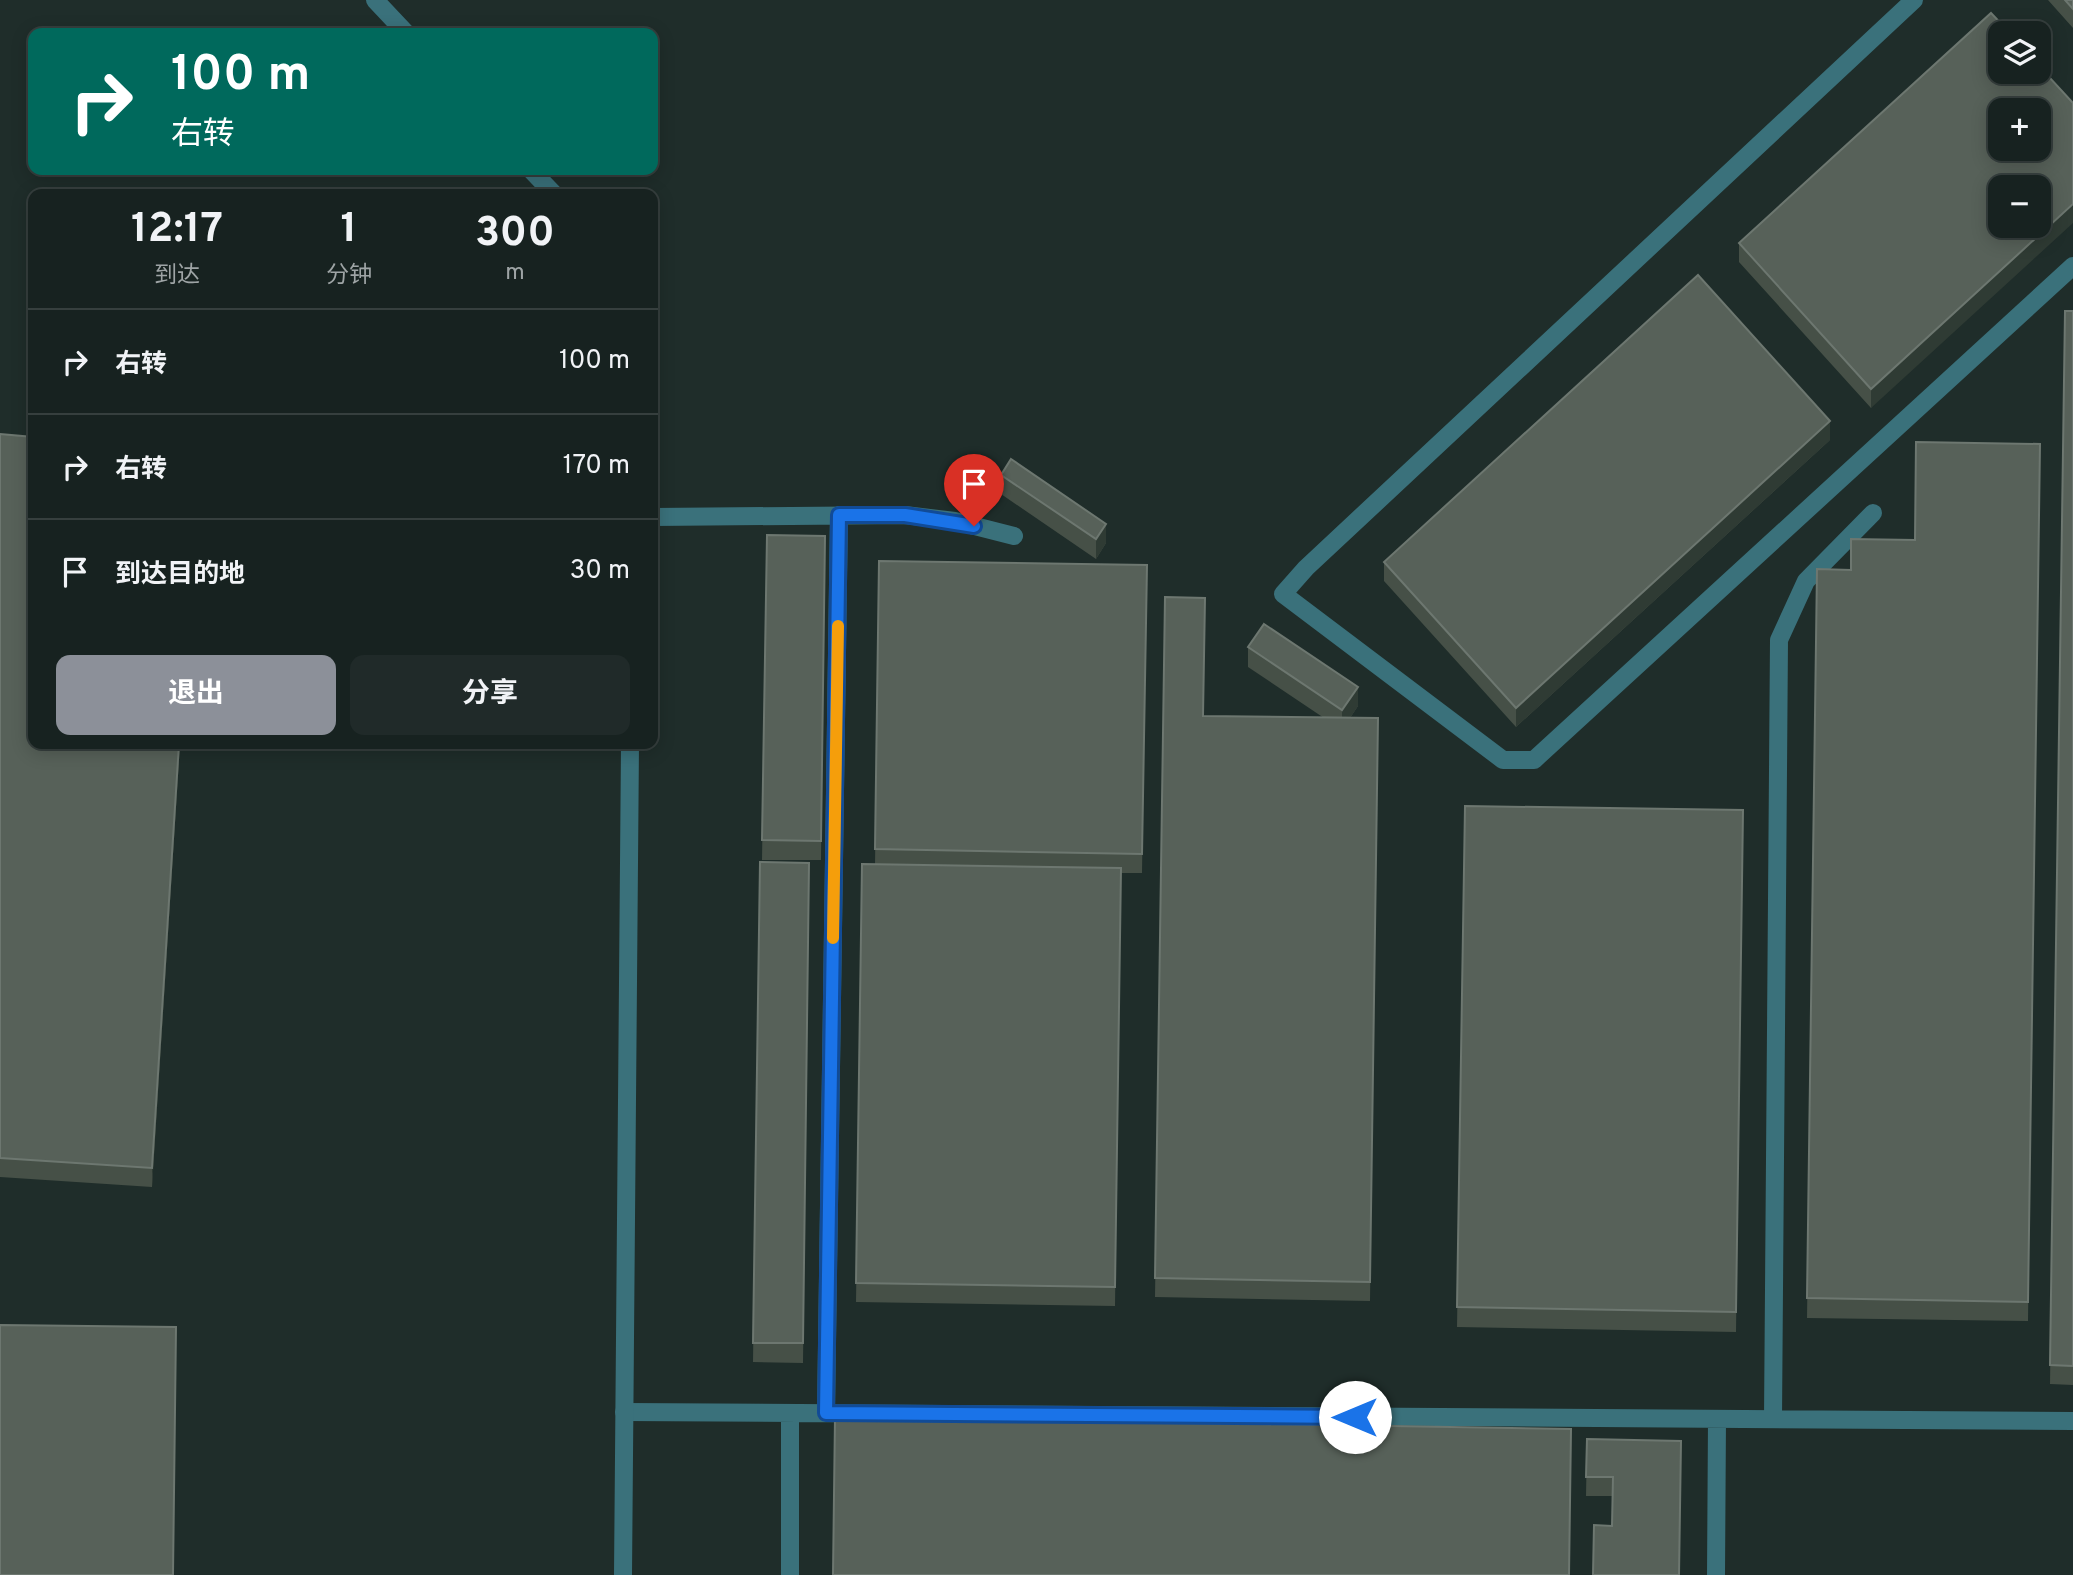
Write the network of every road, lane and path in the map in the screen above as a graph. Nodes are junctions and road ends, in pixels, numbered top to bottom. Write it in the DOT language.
graph roads {
  1 [pos="375,0"];
  2 [pos="1914,0"];
  3 [pos="401,28"];
  4 [pos="536,175"];
  5 [pos="549,189"];
  6 [pos="2073,266"];
  7 [pos="1874,513"];
  8 [pos="839,515"];
  9 [pos="658,517"];
  10 [pos="1014,536"];
  11 [pos="630,749"];
  12 [pos="624,1412"];
  13 [pos="790,1413"];
  14 [pos="826,1413"];
  15 [pos="1717,1419"];
  16 [pos="1773,1419"];
  17 [pos="2073,1421"];
  18 [pos="623,1575"];
  19 [pos="790,1575"];
  20 [pos="1716,1575"];
  1 -- 3 [label="street"];
  2 -- 6 [label="street"];
  4 -- 5 [label="street"];
  7 -- 16 [label="street"];
  8 -- 9 [label="street"];
  8 -- 10 [label="street"];
  8 -- 14 [label="street"];
  11 -- 12 [label="street"];
  12 -- 13 [label="street"];
  12 -- 18 [label="street"];
  13 -- 14 [label="street"];
  13 -- 19 [label="street"];
  14 -- 15 [label="street"];
  15 -- 16 [label="street"];
  15 -- 20 [label="street"];
  16 -- 17 [label="street"];
}
